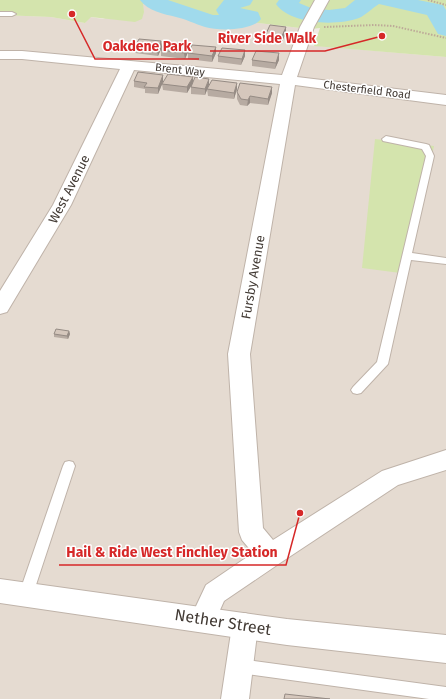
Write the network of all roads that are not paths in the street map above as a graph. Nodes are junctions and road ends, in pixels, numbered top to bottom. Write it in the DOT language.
graph roads {
  1 [pos="0,14"];
  2 [pos="12,14"];
  3 [pos="314,14"];
  4 [pos="0,55"];
  5 [pos="129,65"];
  6 [pos="288,80"];
  7 [pos="446,100"];
  8 [pos="386,139"];
  9 [pos="407,256"];
  10 [pos="446,261"];
  11 [pos="0,307"];
  12 [pos="357,390"];
  13 [pos="446,460"];
  14 [pos="69,466"];
  15 [pos="271,555"];
  16 [pos="13,592"];
  17 [pos="203,619"];
  18 [pos="245,626"];
  19 [pos="446,649"];
  20 [pos="239,666"];
  21 [pos="446,694"];
  22 [pos="235,699"];
  1 -- 2 [label="lane"];
  3 -- 6 [label="street, Fursby Avenue"];
  4 -- 5 [label="street, Brent Way"];
  5 -- 6 [label="street, Brent Way"];
  5 -- 11 [label="street, West Avenue"];
  6 -- 7 [label="street, Chesterfield Road"];
  6 -- 15 [label="street, Fursby Avenue"];
  8 -- 9 [label="lane"];
  9 -- 10 [label="lane"];
  9 -- 12 [label="lane"];
  13 -- 15 [label="street"];
  14 -- 16 [label="lane"];
  15 -- 17 [label="street"];
  16 -- 17 [label="street, Nether Street"];
  17 -- 18 [label="street, Nether Street"];
  18 -- 19 [label="street, Nether Street"];
  18 -- 20 [label="street"];
  20 -- 21 [label="lane"];
  20 -- 22 [label="street"];
}
